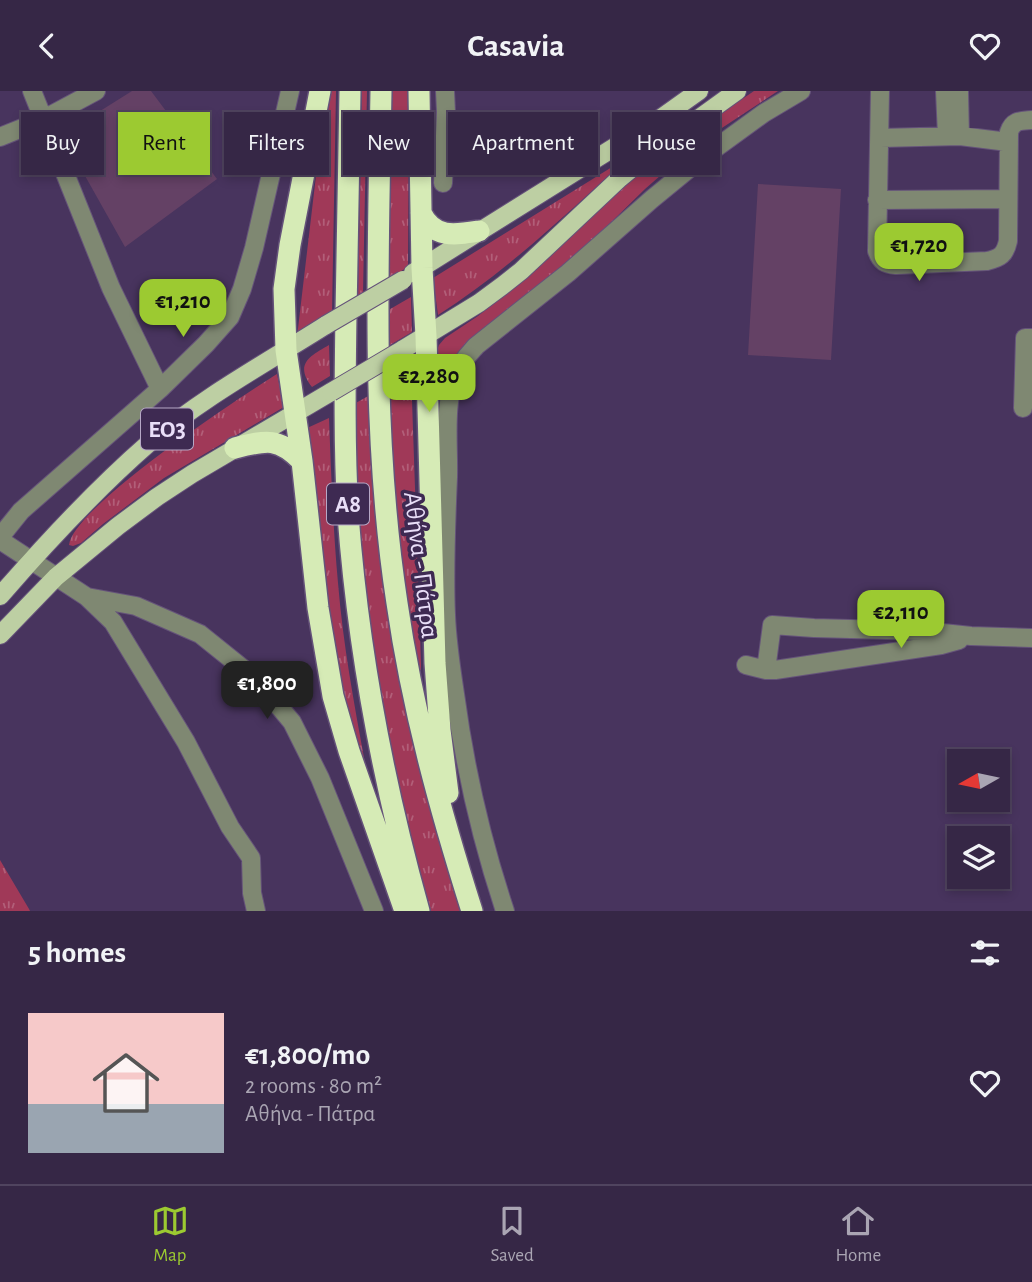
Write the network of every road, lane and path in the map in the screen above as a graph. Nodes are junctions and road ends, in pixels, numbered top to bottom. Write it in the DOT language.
graph roads {
  1 [pos="32,91"];
  2 [pos="96,91"];
  3 [pos="290,91"];
  4 [pos="320,91"];
  5 [pos="350,91"];
  6 [pos="381,91"];
  7 [pos="419,91"];
  8 [pos="445,91"];
  9 [pos="699,91"];
  10 [pos="737,91"];
  11 [pos="801,91"];
  12 [pos="880,91"];
  13 [pos="945,91"];
  14 [pos="959,91"];
  15 [pos="39,112"];
  16 [pos="57,112"];
  17 [pos="1032,120"];
  18 [pos="21,128"];
  19 [pos="953,136"];
  20 [pos="0,137"];
  21 [pos="880,138"];
  22 [pos="1008,142"];
  23 [pos="65,175"];
  24 [pos="443,183"];
  25 [pos="1008,199"];
  26 [pos="877,200"];
  27 [pos="421,213"];
  28 [pos="479,231"];
  29 [pos="422,268"];
  30 [pos="426,336"];
  31 [pos="1032,338"];
  32 [pos="286,350"];
  33 [pos="160,389"];
  34 [pos="1023,408"];
  35 [pos="295,413"];
  36 [pos="235,448"];
  37 [pos="302,461"];
  38 [pos="0,538"];
  39 [pos="31,560"];
  40 [pos="57,577"];
  41 [pos="0,596"];
  42 [pos="87,597"];
  43 [pos="0,635"];
  44 [pos="971,636"];
  45 [pos="1032,638"];
  46 [pos="746,665"];
  47 [pos="766,670"];
  48 [pos="458,868"];
  49 [pos="256,911"];
  50 [pos="374,911"];
  51 [pos="405,911"];
  52 [pos="419,911"];
  53 [pos="472,911"];
  54 [pos="505,911"];
  1 -- 15 [label="street"];
  2 -- 16 [label="street"];
  3 -- 33 [label="street"];
  4 -- 32 [label="highway"];
  5 -- 52 [label="highway, Α8"];
  6 -- 48 [label="highway, Αθήνα - Πάτρα / Α8"];
  7 -- 27 [label="highway"];
  8 -- 24 [label="street"];
  9 -- 28 [label="main road, ΕΟ3"];
  10 -- 30 [label="main road, ΕΟ3"];
  11 -- 54 [label="street"];
  12 -- 21 [label="street"];
  13 -- 19 [label="street"];
  14 -- 19 [label="street"];
  17 -- 22 [label="street"];
  18 -- 20 [label="street"];
  19 -- 21 [label="street"];
  19 -- 22 [label="street"];
  21 -- 26 [label="street"];
  22 -- 25 [label="street"];
  23 -- 33 [label="street"];
  25 -- 26 [label="street"];
  25 -- 26 [label="street"];
  27 -- 28 [label="highway"];
  27 -- 29 [label="highway"];
  28 -- 29 [label="main road, ΕΟ3"];
  29 -- 30 [label="highway"];
  29 -- 32 [label="main road, ΕΟ3, bridge"];
  30 -- 35 [label="main road, ΕΟ3, bridge"];
  30 -- 48 [label="highway"];
  31 -- 34 [label="street"];
  32 -- 35 [label="highway"];
  32 -- 39 [label="main road, ΕΟ3"];
  33 -- 38 [label="street"];
  35 -- 36 [label="main road, ΕΟ3"];
  35 -- 37 [label="highway"];
  36 -- 37 [label="highway"];
  36 -- 40 [label="main road, ΕΟ3"];
  37 -- 51 [label="highway"];
  38 -- 39 [label="street"];
  39 -- 40 [label="street"];
  39 -- 41 [label="main road, ΕΟ3"];
  40 -- 42 [label="street"];
  40 -- 43 [label="main road, ΕΟ3"];
  42 -- 49 [label="street"];
  42 -- 50 [label="street"];
  44 -- 45 [label="street"];
  44 -- 47 [label="street"];
  44 -- 47 [label="street"];
  46 -- 47 [label="street"];
  48 -- 53 [label="highway, Αθήνα - Πάτρα / Α8"];
}
